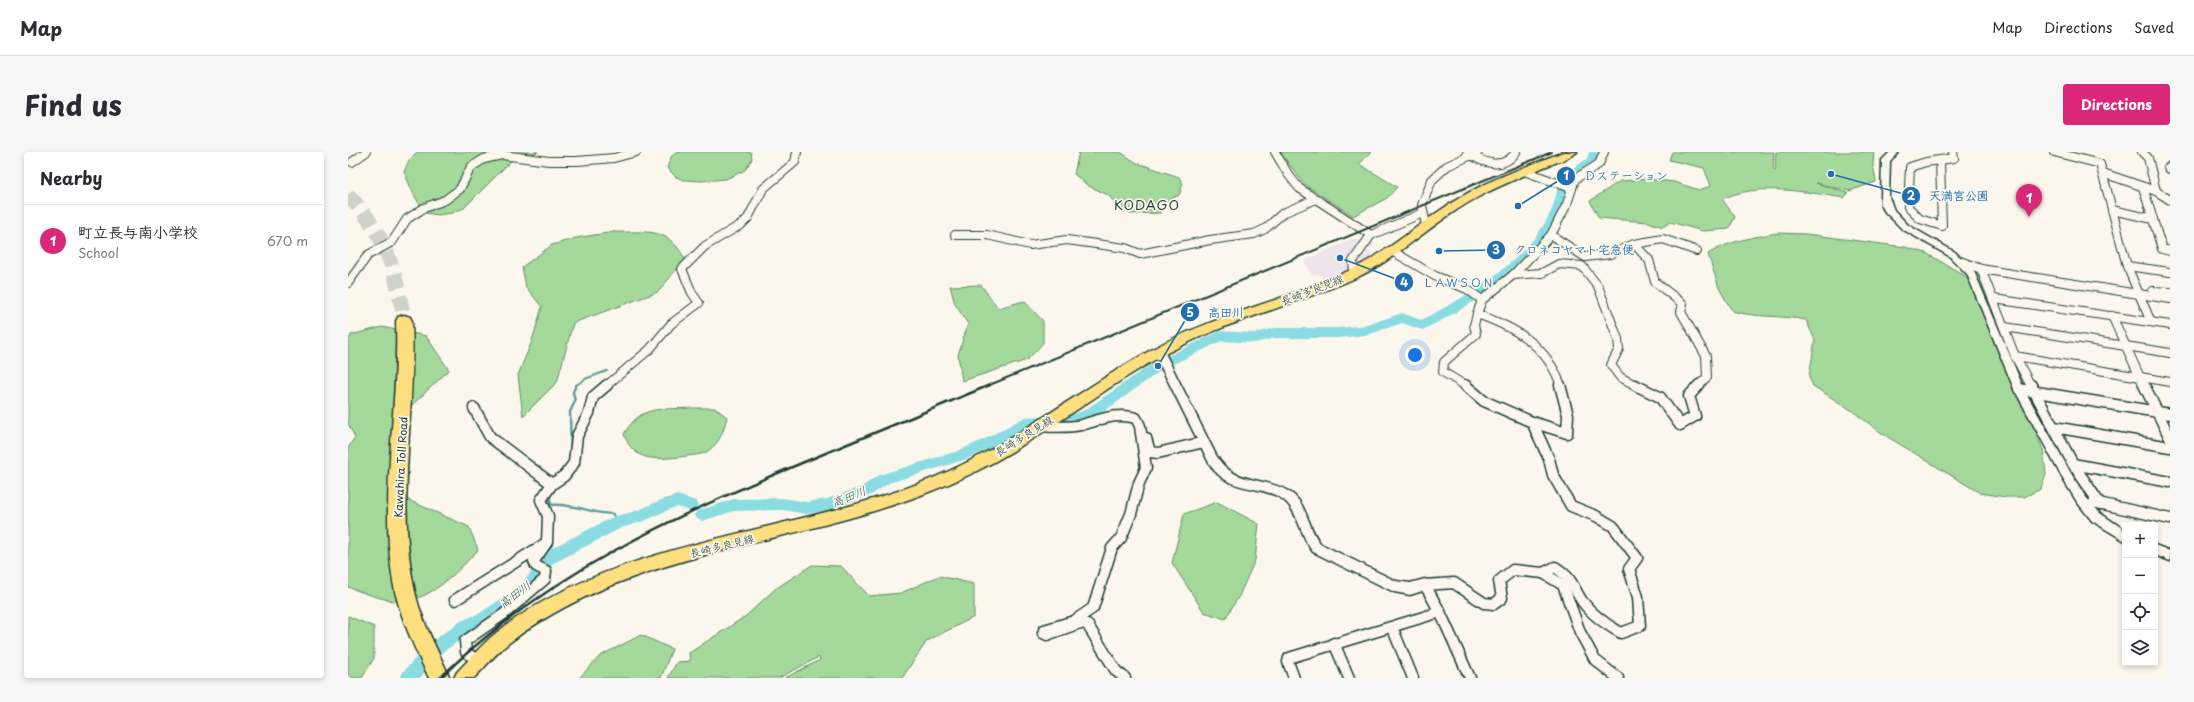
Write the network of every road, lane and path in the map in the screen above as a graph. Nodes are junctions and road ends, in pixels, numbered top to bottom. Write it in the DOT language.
graph roads {
  1 [pos="366,152"];
  2 [pos="636,152"];
  3 [pos="797,152"];
  4 [pos="1275,152"];
  5 [pos="1478,152"];
  6 [pos="1516,152"];
  7 [pos="1572,152"];
  8 [pos="1604,152"];
  9 [pos="1895,152"];
  10 [pos="1953,152"];
  11 [pos="2054,152"];
  12 [pos="2142,152"];
  13 [pos="1468,153"];
  14 [pos="1940,160"];
  15 [pos="351,162"];
  16 [pos="1527,172"];
  17 [pos="2103,173"];
  18 [pos="2143,187"];
  19 [pos="1571,188"];
  20 [pos="2156,191"];
  21 [pos="1316,199"];
  22 [pos="2170,200"];
  23 [pos="2112,210"];
  24 [pos="1423,213"];
  25 [pos="2153,219"];
  26 [pos="1426,225"];
  27 [pos="1371,235"];
  28 [pos="1551,235"];
  29 [pos="955,236"];
  30 [pos="1634,244"];
  31 [pos="1697,251"];
  32 [pos="2170,251"];
  33 [pos="1392,252"];
  34 [pos="1960,261"];
  35 [pos="2127,266"];
  36 [pos="1981,269"];
  37 [pos="2170,272"];
  38 [pos="1354,274"];
  39 [pos="1513,275"];
  40 [pos="348,283"];
  41 [pos="2139,292"];
  42 [pos="2170,292"];
  43 [pos="1994,298"];
  44 [pos="1481,299"];
  45 [pos="2170,299"];
  46 [pos="1477,314"];
  47 [pos="2112,316"];
  48 [pos="401,322"];
  49 [pos="2151,322"];
  50 [pos="2170,325"];
  51 [pos="2005,327"];
  52 [pos="2124,345"];
  53 [pos="2170,353"];
  54 [pos="2015,356"];
  55 [pos="1162,358"];
  56 [pos="2140,377"];
  57 [pos="2170,382"];
  58 [pos="2019,389"];
  59 [pos="2035,391"];
  60 [pos="474,408"];
  61 [pos="2157,412"];
  62 [pos="2170,414"];
  63 [pos="1532,422"];
  64 [pos="1042,425"];
  65 [pos="1140,426"];
  66 [pos="2054,427"];
  67 [pos="2170,438"];
  68 [pos="1204,442"];
  69 [pos="2170,447"];
  70 [pos="2073,464"];
  71 [pos="2170,482"];
  72 [pos="552,484"];
  73 [pos="2081,499"];
  74 [pos="2100,504"];
  75 [pos="2170,519"];
  76 [pos="2122,534"];
  77 [pos="547,542"];
  78 [pos="2158,551"];
  79 [pos="2170,556"];
  80 [pos="1542,573"];
  81 [pos="1424,585"];
  82 [pos="402,596"];
  83 [pos="455,600"];
  84 [pos="1440,612"];
  85 [pos="1392,627"];
  86 [pos="1334,643"];
  87 [pos="479,662"];
  88 [pos="430,678"];
  89 [pos="440,678"];
  90 [pos="463,678"];
  91 [pos="1125,678"];
  92 [pos="1294,678"];
  93 [pos="1349,678"];
  94 [pos="1413,678"];
  95 [pos="1470,678"];
  96 [pos="1618,678"];
  1 -- 15 [label="street"];
  2 -- 40 [label="street"];
  3 -- 72 [label="street"];
  4 -- 21 [label="street"];
  5 -- 13 [label="street"];
  6 -- 13 [label="street"];
  7 -- 16 [label="main road, 長崎多良見線"];
  8 -- 19 [label="street"];
  9 -- 34 [label="street"];
  10 -- 14 [label="street"];
  11 -- 17 [label="street"];
  12 -- 20 [label="street"];
  13 -- 24 [label="street"];
  14 -- 14 [label="street"];
  16 -- 19 [label="street"];
  16 -- 26 [label="main road, 長崎多良見線"];
  17 -- 18 [label="street"];
  17 -- 23 [label="street"];
  18 -- 20 [label="street"];
  18 -- 25 [label="street"];
  19 -- 28 [label="street"];
  20 -- 22 [label="street"];
  21 -- 27 [label="street"];
  21 -- 29 [label="street"];
  23 -- 25 [label="street"];
  23 -- 35 [label="street"];
  24 -- 26 [label="street"];
  24 -- 27 [label="street"];
  25 -- 32 [label="street"];
  26 -- 33 [label="main road, 長崎多良見線"];
  27 -- 38 [label="street"];
  28 -- 30 [label="street"];
  28 -- 39 [label="street"];
  30 -- 31 [label="street"];
  30 -- 39 [label="street"];
  33 -- 38 [label="main road, 長崎多良見線"];
  33 -- 44 [label="street"];
  34 -- 36 [label="street"];
  34 -- 58 [label="street"];
  35 -- 37 [label="street"];
  35 -- 41 [label="street"];
  36 -- 41 [label="street"];
  36 -- 43 [label="street"];
  38 -- 55 [label="main road, 長崎多良見線"];
  39 -- 44 [label="street"];
  41 -- 42 [label="street"];
  41 -- 45 [label="street"];
  41 -- 49 [label="street"];
  43 -- 47 [label="street"];
  43 -- 51 [label="street"];
  44 -- 46 [label="street"];
  46 -- 63 [label="street"];
  46 -- 63 [label="street"];
  47 -- 49 [label="street"];
  47 -- 52 [label="street"];
  48 -- 82 [label="highway, Kawahira Toll Road"];
  49 -- 50 [label="street"];
  51 -- 52 [label="street"];
  51 -- 54 [label="street"];
  52 -- 53 [label="street"];
  52 -- 56 [label="street"];
  54 -- 56 [label="street"];
  54 -- 59 [label="street"];
  55 -- 64 [label="main road, 長崎多良見線"];
  55 -- 68 [label="street"];
  56 -- 57 [label="street"];
  56 -- 61 [label="street"];
  58 -- 59 [label="street"];
  58 -- 73 [label="street"];
  59 -- 61 [label="street"];
  59 -- 66 [label="street"];
  60 -- 72 [label="street"];
  61 -- 62 [label="street"];
  61 -- 67 [label="street"];
  63 -- 80 [label="street"];
  64 -- 65 [label="street"];
  64 -- 87 [label="main road, 長崎多良見線"];
  65 -- 68 [label="street"];
  65 -- 91 [label="street"];
  66 -- 69 [label="street"];
  66 -- 70 [label="street"];
  68 -- 81 [label="street"];
  70 -- 71 [label="street"];
  70 -- 74 [label="street"];
  72 -- 77 [label="street"];
  73 -- 74 [label="street"];
  73 -- 76 [label="street"];
  74 -- 75 [label="street"];
  77 -- 83 [label="street"];
  77 -- 87 [label="street"];
  78 -- 79 [label="street"];
  80 -- 81 [label="street"];
  80 -- 96 [label="street"];
  81 -- 84 [label="street"];
  82 -- 88 [label="highway, Kawahira Toll Road"];
  82 -- 89 [label="highway, Kawahira Toll Road"];
  84 -- 85 [label="street"];
  84 -- 95 [label="street"];
  85 -- 86 [label="street"];
  85 -- 94 [label="street"];
  86 -- 92 [label="street"];
  86 -- 93 [label="street"];
  87 -- 90 [label="main road, 長崎多良見線"];
}
